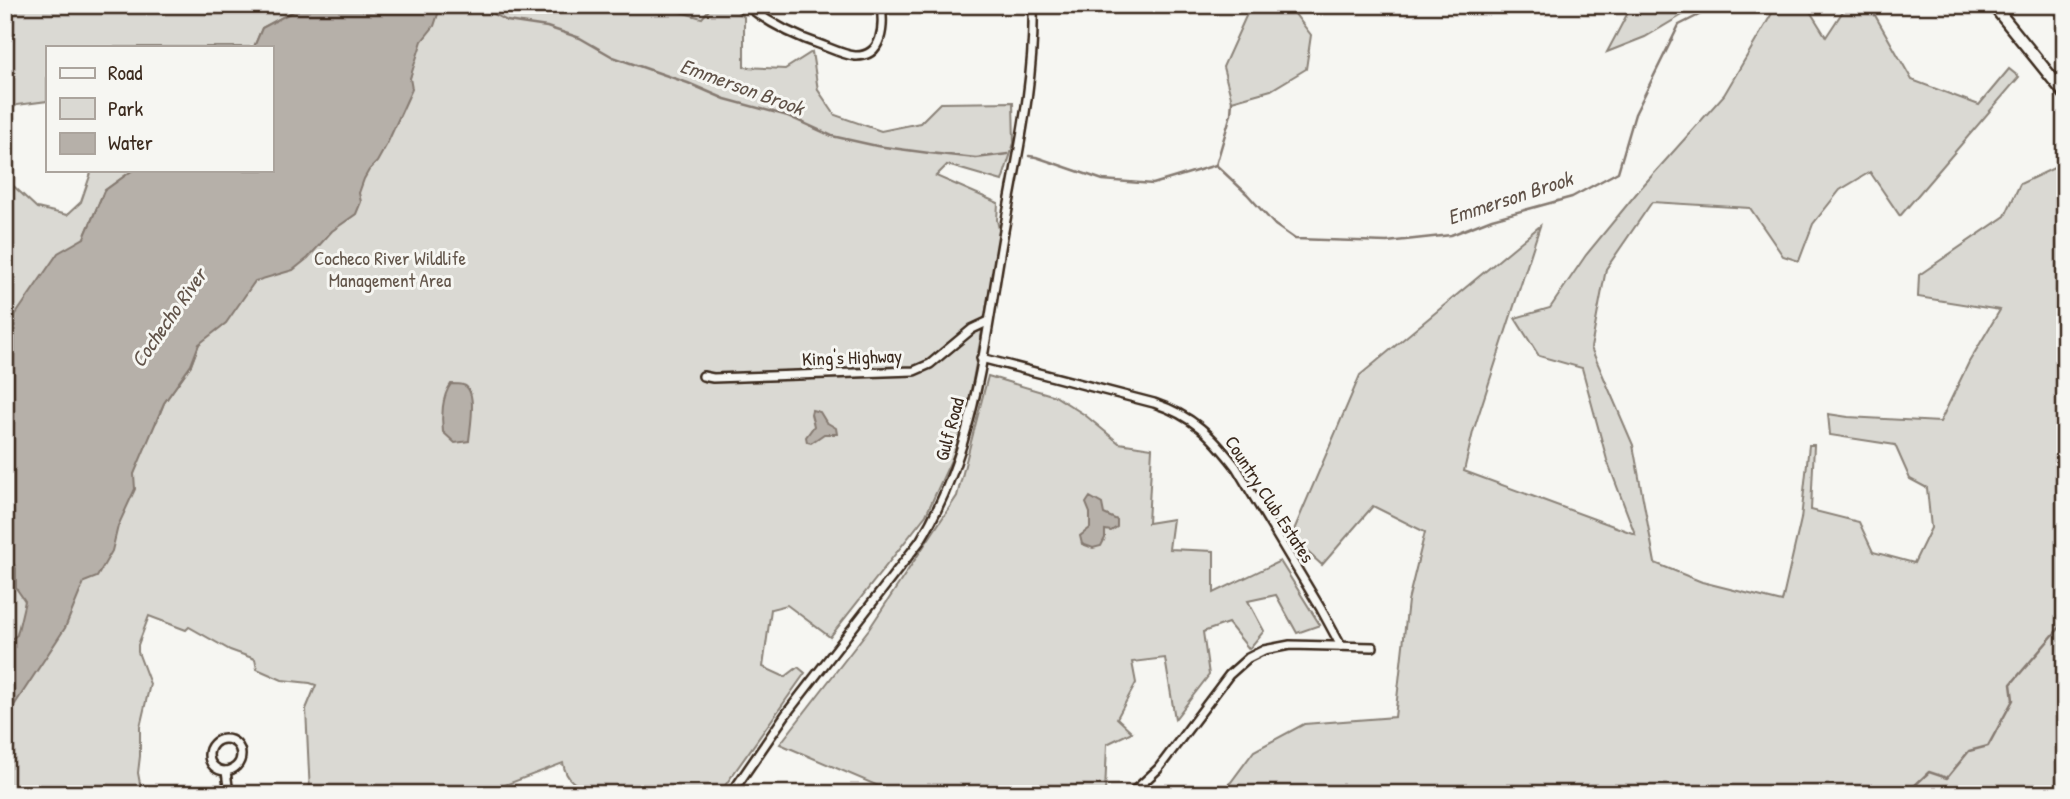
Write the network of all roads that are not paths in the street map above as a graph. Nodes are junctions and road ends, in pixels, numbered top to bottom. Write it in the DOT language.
graph roads {
  1 [pos="746,5"];
  2 [pos="881,5"];
  3 [pos="1033,5"];
  4 [pos="1993,5"];
  5 [pos="2065,94"];
  6 [pos="987,323"];
  7 [pos="981,358"];
  8 [pos="702,376"];
  9 [pos="1341,646"];
  10 [pos="1373,647"];
  11 [pos="226,771"];
  12 [pos="1133,792"];
  13 [pos="229,794"];
  14 [pos="731,794"];
  1 -- 2 [label="street"];
  3 -- 6 [label="street, Gulf Road"];
  4 -- 5 [label="main road"];
  6 -- 7 [label="street, Gulf Road"];
  6 -- 8 [label="street, King's Highway"];
  7 -- 9 [label="street, Country Club Estates"];
  7 -- 14 [label="street, Gulf Road"];
  9 -- 10 [label="street"];
  9 -- 12 [label="street"];
  11 -- 11 [label="street"];
  11 -- 13 [label="street"];
}
